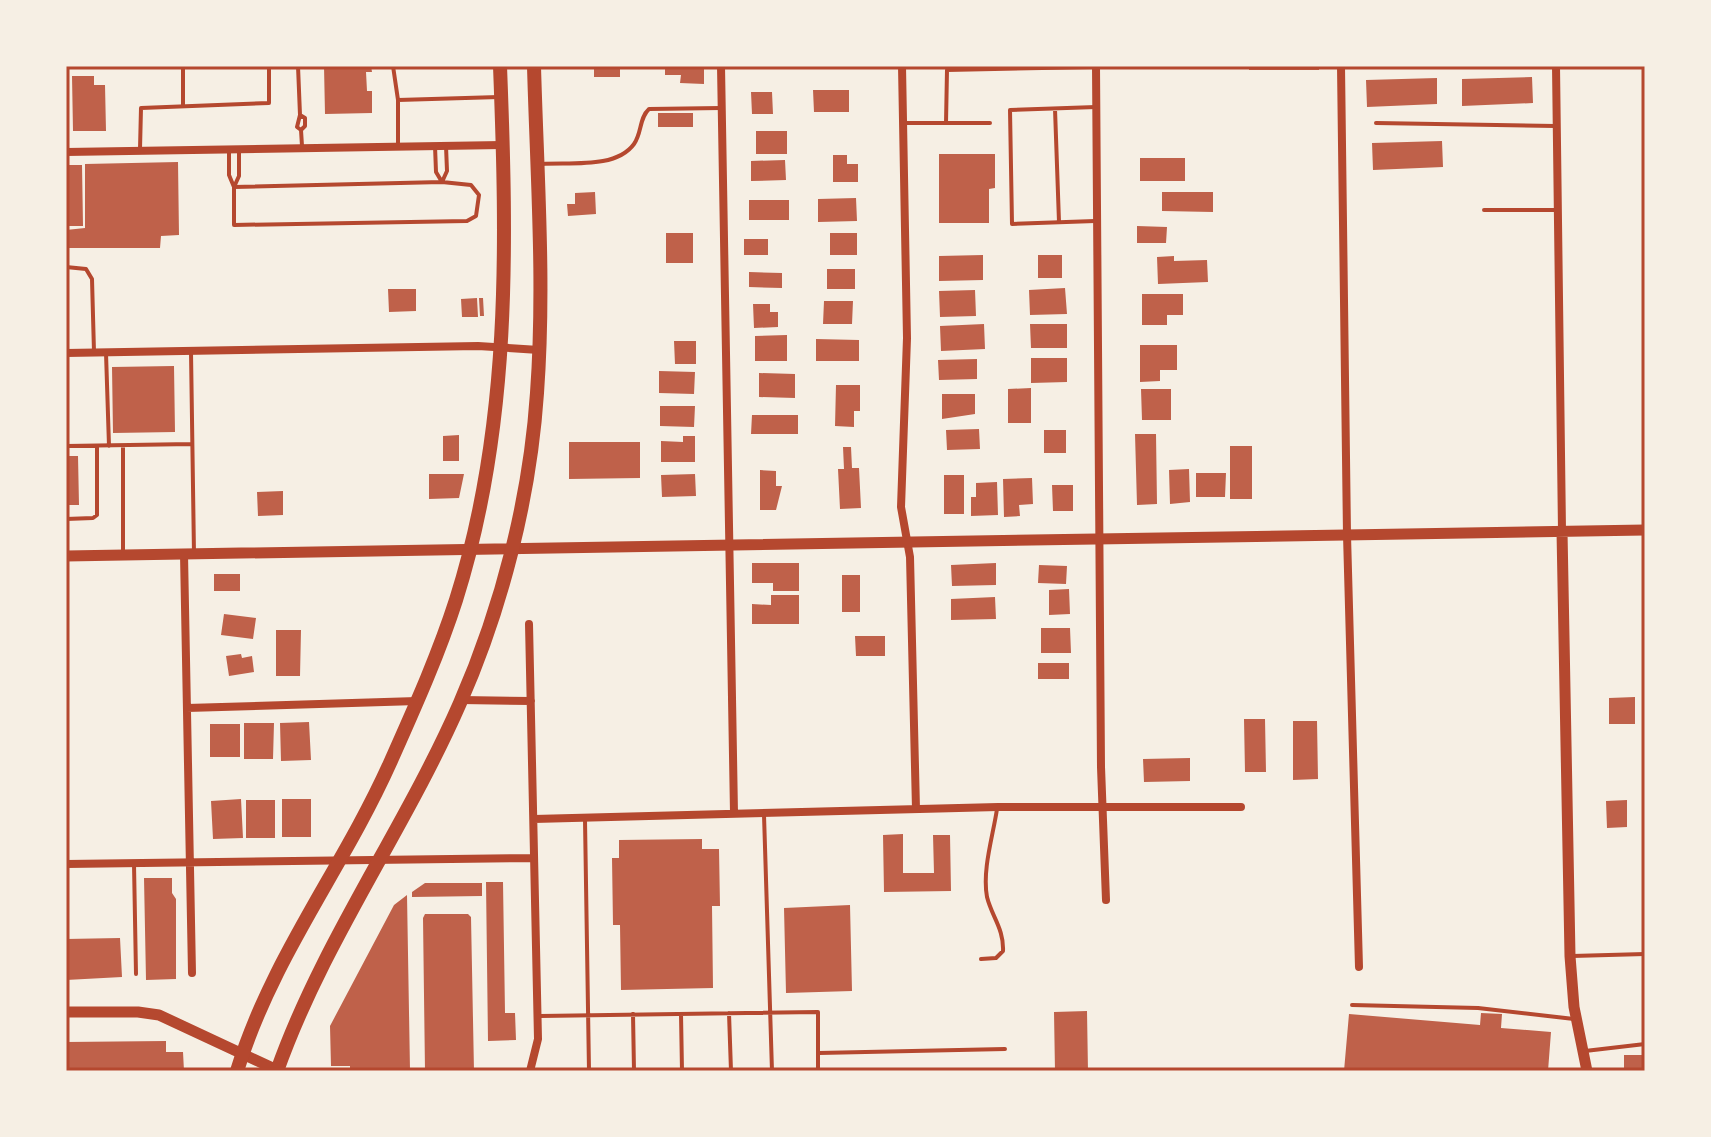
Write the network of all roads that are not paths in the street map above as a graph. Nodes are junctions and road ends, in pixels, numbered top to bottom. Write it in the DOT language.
graph roads {
  1 [pos="183,66"];
  2 [pos="269,66"];
  3 [pos="298,66"];
  4 [pos="393,66"];
  5 [pos="500,66"];
  6 [pos="534,66"];
  7 [pos="721,66"];
  8 [pos="902,66"];
  9 [pos="1341,66"];
  10 [pos="1556,66"];
  11 [pos="1096,67"];
  12 [pos="502,96"];
  13 [pos="398,100"];
  14 [pos="183,106"];
  15 [pos="1096,107"];
  16 [pos="721,108"];
  17 [pos="1055,108"];
  18 [pos="903,123"];
  19 [pos="946,123"];
  20 [pos="990,123"];
  21 [pos="1376,123"];
  22 [pos="1557,127"];
  23 [pos="502,145"];
  24 [pos="398,146"];
  25 [pos="435,146"];
  26 [pos="446,146"];
  27 [pos="302,148"];
  28 [pos="234,150"];
  29 [pos="140,151"];
  30 [pos="66,152"];
  31 [pos="537,164"];
  32 [pos="442,182"];
  33 [pos="234,187"];
  34 [pos="1484,210"];
  35 [pos="1558,210"];
  36 [pos="1097,221"];
  37 [pos="1059,222"];
  38 [pos="66,267"];
  39 [pos="502,348"];
  40 [pos="539,350"];
  41 [pos="191,352"];
  42 [pos="66,353"];
  43 [pos="94,353"];
  44 [pos="106,353"];
  45 [pos="192,444"];
  46 [pos="66,446"];
  47 [pos="123,446"];
  48 [pos="97,447"];
  49 [pos="109,447"];
  50 [pos="66,519"];
  51 [pos="1645,530"];
  52 [pos="1562,531"];
  53 [pos="1347,535"];
  54 [pos="1099,538"];
  55 [pos="906,543"];
  56 [pos="729,545"];
  57 [pos="469,548"];
  58 [pos="510,548"];
  59 [pos="189,554"];
  60 [pos="123,555"];
  61 [pos="66,556"];
  62 [pos="529,624"];
  63 [pos="461,700"];
  64 [pos="417,701"];
  65 [pos="531,701"];
  66 [pos="187,708"];
  67 [pos="1105,806"];
  68 [pos="998,807"];
  69 [pos="1241,807"];
  70 [pos="916,809"];
  71 [pos="764,812"];
  72 [pos="734,813"];
  73 [pos="585,817"];
  74 [pos="534,819"];
  75 [pos="534,858"];
  76 [pos="337,861"];
  77 [pos="379,861"];
  78 [pos="66,864"];
  79 [pos="134,864"];
  80 [pos="190,864"];
  81 [pos="1106,900"];
  82 [pos="1645,954"];
  83 [pos="1570,956"];
  84 [pos="981,959"];
  85 [pos="1359,967"];
  86 [pos="192,973"];
  87 [pos="136,974"];
  88 [pos="1352,1005"];
  89 [pos="66,1012"];
  90 [pos="729,1013"];
  91 [pos="770,1013"];
  92 [pos="633,1014"];
  93 [pos="681,1014"];
  94 [pos="588,1015"];
  95 [pos="537,1016"];
  96 [pos="1577,1019"];
  97 [pos="1645,1044"];
  98 [pos="1005,1049"];
  99 [pos="1583,1051"];
  100 [pos="242,1053"];
  101 [pos="819,1053"];
  102 [pos="237,1071"];
  103 [pos="278,1071"];
  104 [pos="530,1071"];
  105 [pos="589,1071"];
  106 [pos="634,1071"];
  107 [pos="682,1071"];
  108 [pos="731,1071"];
  109 [pos="772,1071"];
  110 [pos="818,1071"];
  111 [pos="1587,1071"];
  1 -- 14 [label="lane"];
  2 -- 14 [label="lane"];
  3 -- 27 [label="lane"];
  4 -- 13 [label="lane"];
  5 -- 12 [label="main road"];
  6 -- 31 [label="main road"];
  7 -- 16 [label="street"];
  8 -- 18 [label="street"];
  9 -- 53 [label="street"];
  10 -- 22 [label="street"];
  11 -- 15 [label="street"];
  11 -- 19 [label="lane"];
  12 -- 13 [label="lane"];
  12 -- 23 [label="main road"];
  13 -- 24 [label="lane"];
  14 -- 29 [label="lane"];
  15 -- 17 [label="lane"];
  15 -- 36 [label="street"];
  16 -- 31 [label="lane"];
  16 -- 56 [label="street"];
  17 -- 37 [label="lane"];
  17 -- 37 [label="lane"];
  18 -- 19 [label="lane"];
  18 -- 55 [label="street"];
  19 -- 20 [label="lane"];
  21 -- 22 [label="lane"];
  22 -- 35 [label="street"];
  23 -- 26 [label="street"];
  23 -- 39 [label="main road"];
  24 -- 25 [label="street"];
  24 -- 27 [label="street"];
  25 -- 26 [label="street"];
  25 -- 32 [label="lane"];
  26 -- 32 [label="lane"];
  27 -- 28 [label="street"];
  28 -- 29 [label="street"];
  28 -- 33 [label="lane"];
  28 -- 33 [label="lane"];
  29 -- 30 [label="street"];
  31 -- 40 [label="main road"];
  32 -- 33 [label="lane"];
  32 -- 33 [label="lane"];
  34 -- 35 [label="lane"];
  35 -- 52 [label="street"];
  36 -- 37 [label="lane"];
  36 -- 54 [label="street"];
  38 -- 43 [label="lane"];
  39 -- 40 [label="street"];
  39 -- 41 [label="street"];
  39 -- 57 [label="main road"];
  40 -- 58 [label="main road"];
  41 -- 44 [label="street"];
  41 -- 45 [label="lane"];
  42 -- 43 [label="street"];
  43 -- 44 [label="street"];
  44 -- 49 [label="lane"];
  45 -- 47 [label="lane"];
  45 -- 59 [label="lane"];
  46 -- 48 [label="lane"];
  47 -- 49 [label="lane"];
  47 -- 60 [label="lane"];
  48 -- 49 [label="lane"];
  48 -- 50 [label="lane"];
  51 -- 52 [label="street"];
  52 -- 53 [label="street"];
  52 -- 83 [label="street"];
  53 -- 54 [label="street"];
  53 -- 85 [label="street"];
  54 -- 55 [label="street"];
  54 -- 67 [label="street"];
  55 -- 56 [label="street"];
  55 -- 70 [label="street"];
  56 -- 58 [label="street"];
  56 -- 72 [label="street"];
  57 -- 58 [label="street"];
  57 -- 59 [label="street"];
  57 -- 64 [label="main road"];
  58 -- 63 [label="main road"];
  59 -- 60 [label="street"];
  59 -- 66 [label="street"];
  60 -- 61 [label="street"];
  62 -- 65 [label="street"];
  63 -- 65 [label="street"];
  63 -- 77 [label="main road"];
  64 -- 66 [label="street"];
  64 -- 76 [label="main road"];
  65 -- 74 [label="street"];
  66 -- 80 [label="street"];
  67 -- 68 [label="street"];
  67 -- 69 [label="street"];
  67 -- 81 [label="street"];
  68 -- 70 [label="street"];
  68 -- 84 [label="lane"];
  70 -- 71 [label="street"];
  71 -- 72 [label="street"];
  71 -- 91 [label="lane"];
  72 -- 73 [label="street"];
  73 -- 74 [label="street"];
  73 -- 94 [label="lane"];
  74 -- 75 [label="street"];
  75 -- 77 [label="street"];
  75 -- 95 [label="street"];
  76 -- 77 [label="street"];
  76 -- 80 [label="street"];
  76 -- 100 [label="main road"];
  77 -- 103 [label="main road"];
  78 -- 79 [label="street"];
  79 -- 80 [label="street"];
  79 -- 87 [label="lane"];
  80 -- 86 [label="street"];
  82 -- 83 [label="lane"];
  83 -- 96 [label="street"];
  88 -- 96 [label="lane"];
  89 -- 100 [label="street"];
  90 -- 91 [label="lane"];
  90 -- 93 [label="lane"];
  90 -- 108 [label="lane"];
  91 -- 101 [label="lane"];
  91 -- 109 [label="lane"];
  92 -- 93 [label="lane"];
  92 -- 94 [label="lane"];
  92 -- 106 [label="lane"];
  93 -- 107 [label="lane"];
  94 -- 95 [label="lane"];
  94 -- 105 [label="lane"];
  95 -- 104 [label="street"];
  96 -- 99 [label="street"];
  97 -- 99 [label="lane"];
  98 -- 101 [label="lane"];
  99 -- 111 [label="street"];
  100 -- 102 [label="main road"];
  100 -- 103 [label="street"];
  101 -- 110 [label="lane"];
}
